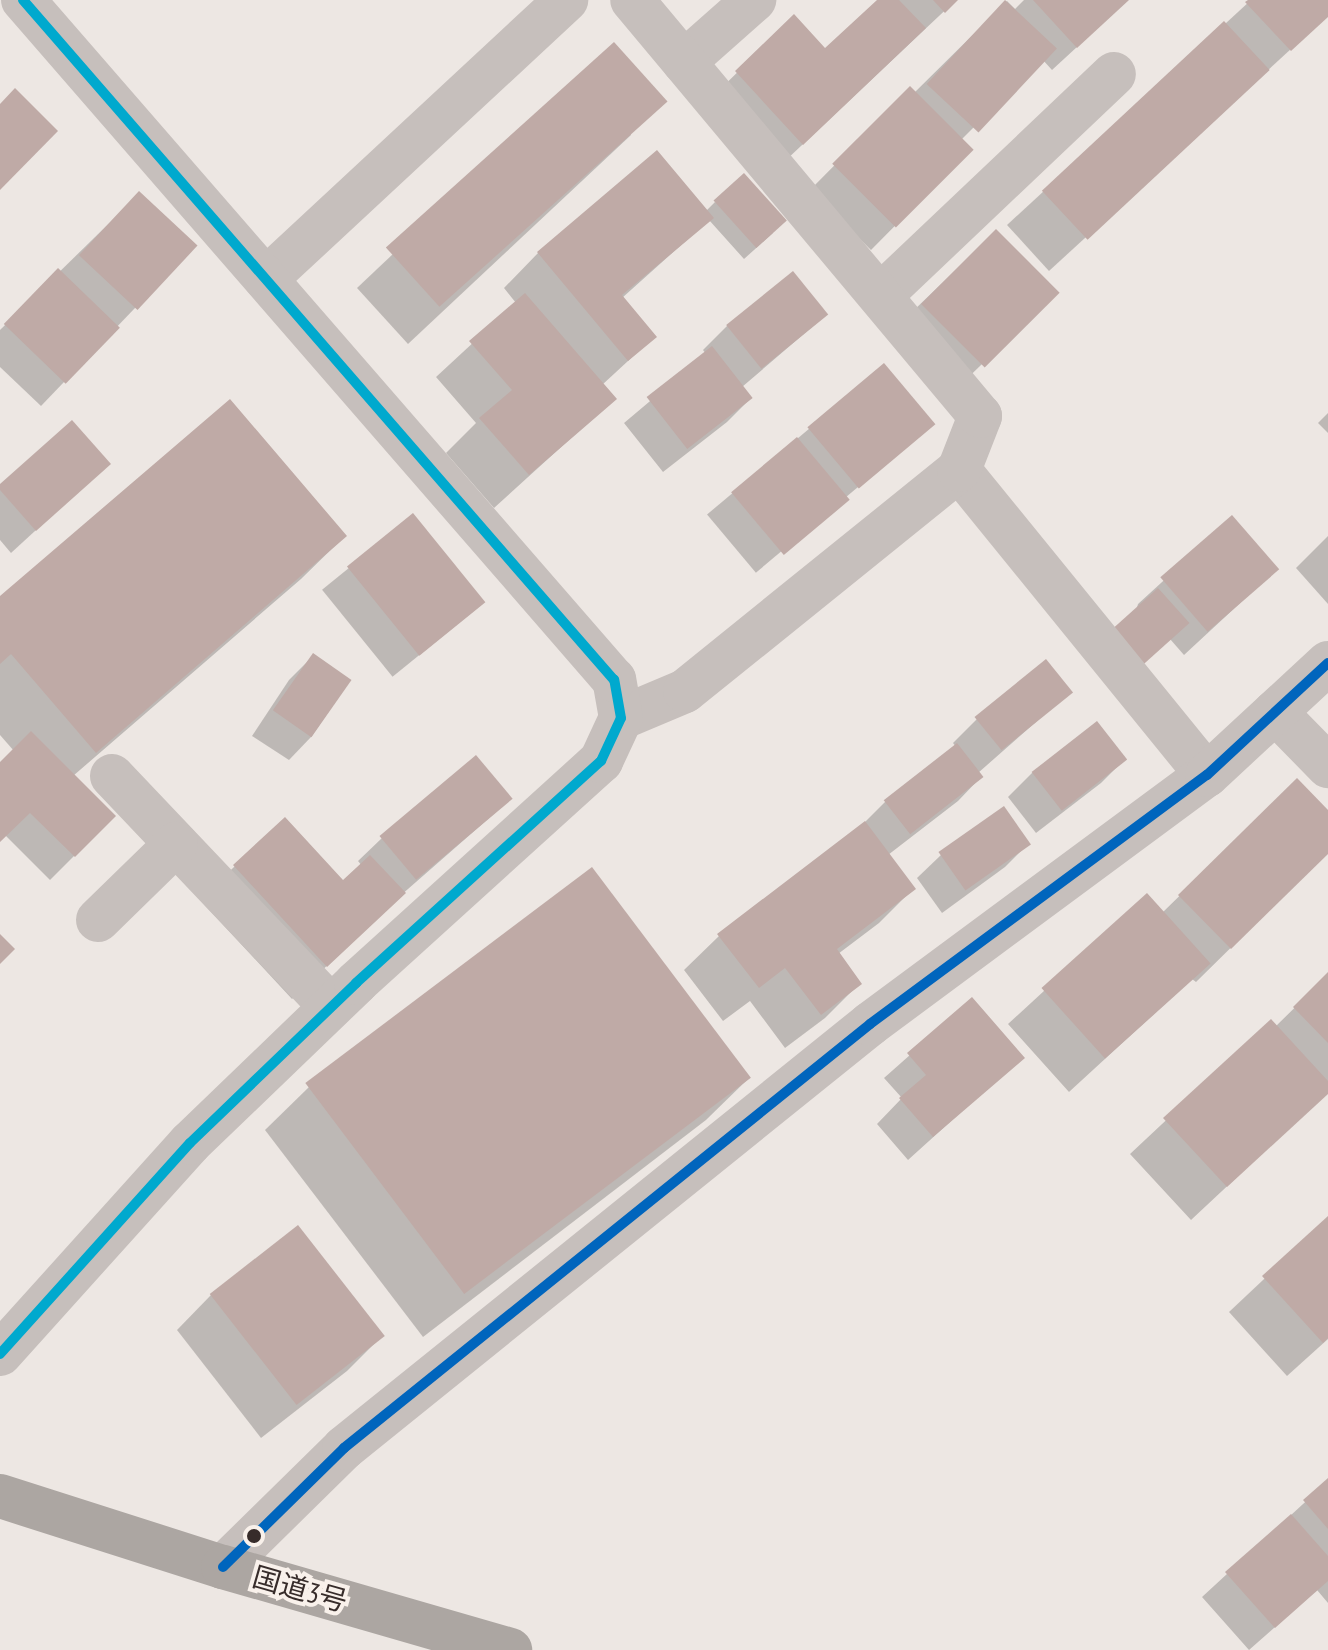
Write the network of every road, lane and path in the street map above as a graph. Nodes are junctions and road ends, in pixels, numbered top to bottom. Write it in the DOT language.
graph roads {
  1 [pos="23,0"];
  2 [pos="566,0"];
  3 [pos="632,0"];
  4 [pos="754,0"];
  5 [pos="684,62"];
  6 [pos="1114,74"];
  7 [pos="266,279"];
  8 [pos="881,295"];
  9 [pos="959,470"];
  10 [pos="1328,663"];
  11 [pos="1275,712"];
  12 [pos="621,718"];
  13 [pos="1328,766"];
  14 [pos="1207,775"];
  15 [pos="112,776"];
  16 [pos="176,844"];
  17 [pos="98,920"];
  18 [pos="331,1007"];
  19 [pos="0,1354"];
  20 [pos="0,1496"];
  21 [pos="223,1567"];
  22 [pos="510,1650"];
  1 -- 7 [label="street"];
  2 -- 7 [label="street"];
  3 -- 5 [label="street"];
  4 -- 5 [label="street"];
  5 -- 8 [label="street"];
  6 -- 8 [label="street"];
  7 -- 12 [label="street"];
  8 -- 9 [label="street"];
  9 -- 12 [label="street"];
  9 -- 14 [label="street"];
  10 -- 11 [label="street"];
  11 -- 13 [label="street"];
  11 -- 14 [label="street"];
  12 -- 18 [label="street"];
  14 -- 21 [label="street"];
  15 -- 16 [label="street"];
  16 -- 17 [label="street"];
  16 -- 18 [label="street"];
  18 -- 19 [label="street"];
  20 -- 21 [label="highway, 国道3号"];
  21 -- 22 [label="highway, 国道3号"];
}
